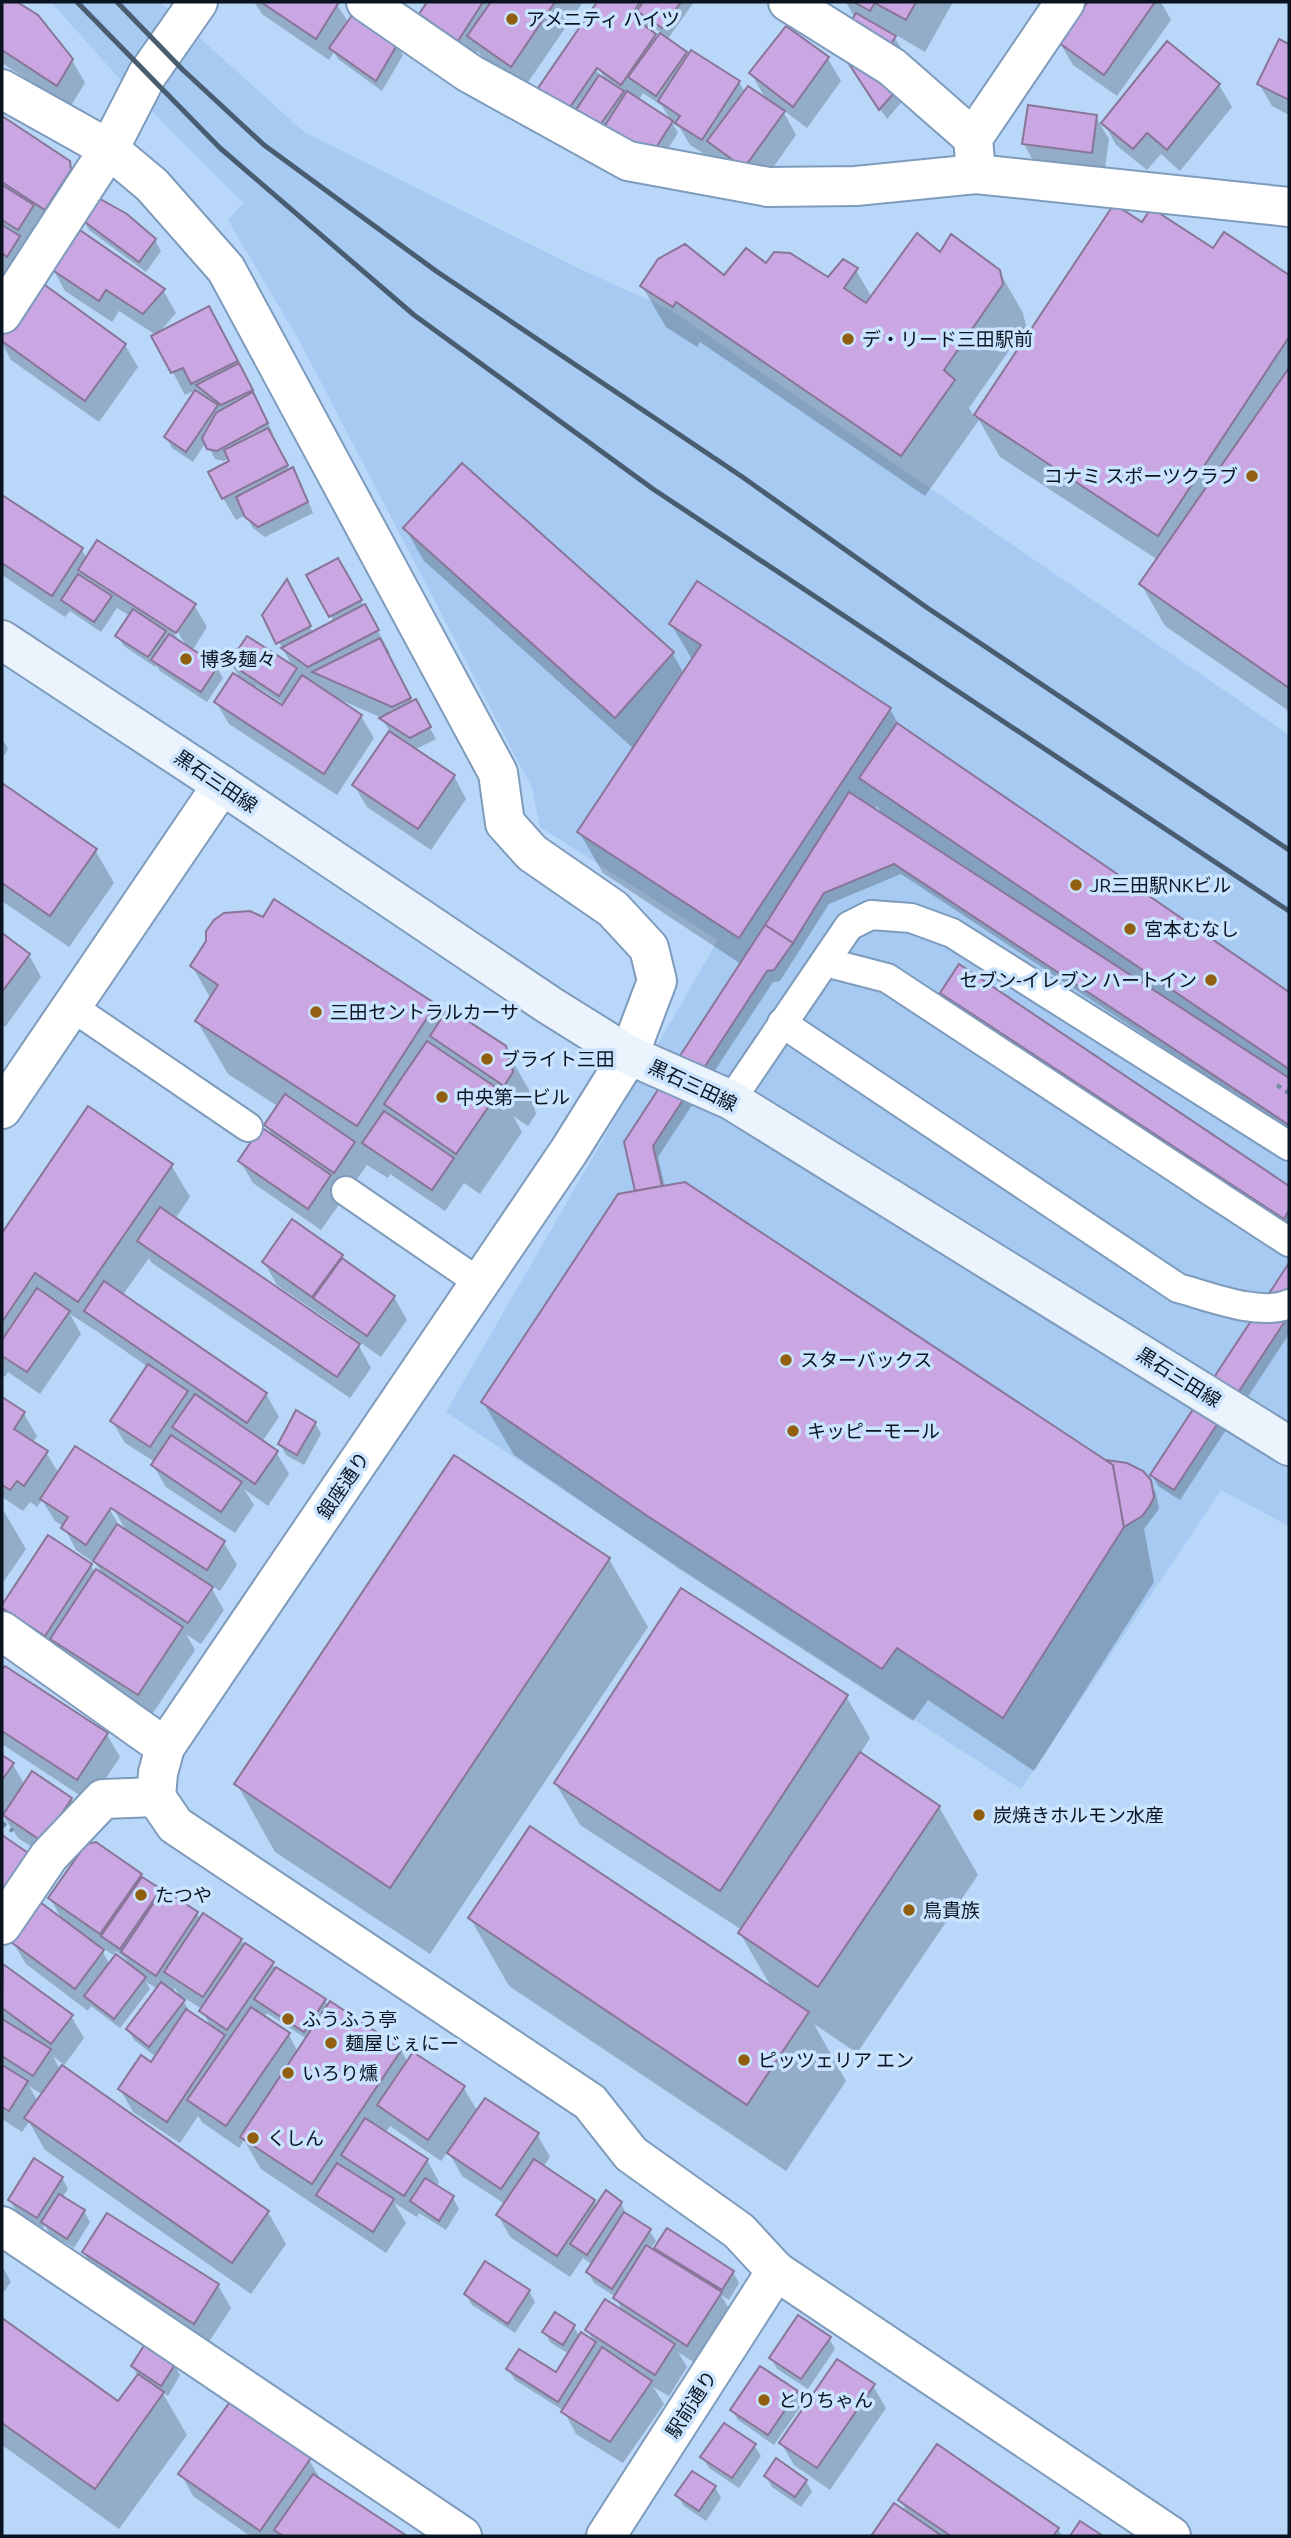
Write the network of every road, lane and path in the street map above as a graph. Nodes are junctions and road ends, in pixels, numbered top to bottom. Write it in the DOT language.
graph roads {
  1 [pos="198,2"];
  2 [pos="366,2"];
  3 [pos="788,2"];
  4 [pos="1065,2"];
  5 [pos="2,89"];
  6 [pos="109,149"];
  7 [pos="974,156"];
  8 [pos="1289,207"];
  9 [pos="2,314"];
  10 [pos="2,640"];
  11 [pos="222,785"];
  12 [pos="825,962"];
  13 [pos="72,1007"];
  14 [pos="782,1023"];
  15 [pos="629,1055"];
  16 [pos="1277,1085"];
  17 [pos="1289,1093"];
  18 [pos="731,1100"];
  19 [pos="2,1109"];
  20 [pos="248,1127"];
  21 [pos="1289,1146"];
  22 [pos="346,1191"];
  23 [pos="1289,1242"];
  24 [pos="480,1283"];
  25 [pos="1289,1304"];
  26 [pos="1289,1445"];
  27 [pos="2,1631"];
  28 [pos="165,1747"];
  29 [pos="156,1797"];
  30 [pos="2,1926"];
  31 [pos="2,2226"];
  32 [pos="776,2271"];
  33 [pos="463,2536"];
  34 [pos="606,2536"];
  35 [pos="1171,2536"];
  1 -- 6 [label="street"];
  2 -- 7 [label="street"];
  3 -- 7 [label="street"];
  4 -- 7 [label="street"];
  5 -- 6 [label="street, 銀座通り"];
  6 -- 9 [label="street"];
  6 -- 15 [label="street, 銀座通り"];
  7 -- 8 [label="street"];
  10 -- 11 [label="main road, 黒石三田線"];
  11 -- 13 [label="street"];
  11 -- 15 [label="main road, 黒石三田線"];
  12 -- 14 [label="lane"];
  12 -- 21 [label="lane"];
  12 -- 23 [label="lane"];
  13 -- 19 [label="street"];
  13 -- 20 [label="lane"];
  14 -- 18 [label="lane"];
  14 -- 25 [label="lane"];
  15 -- 18 [label="main road, 黒石三田線"];
  15 -- 24 [label="street, 銀座通り"];
  16 -- 17 [label="path"];
  18 -- 26 [label="main road, 黒石三田線"];
  22 -- 24 [label="lane"];
  24 -- 28 [label="street, 銀座通り"];
  27 -- 28 [label="street"];
  28 -- 29 [label="street"];
  29 -- 30 [label="street"];
  29 -- 32 [label="street"];
  31 -- 33 [label="street"];
  32 -- 34 [label="street, 駅前通り"];
  32 -- 35 [label="street"];
}
